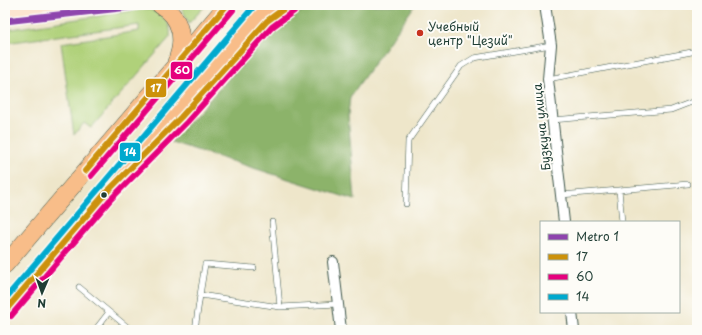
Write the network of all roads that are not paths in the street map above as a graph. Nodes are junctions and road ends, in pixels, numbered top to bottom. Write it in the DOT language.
graph roads {
  1 [pos="70,5"];
  2 [pos="160,5"];
  3 [pos="227,5"];
  4 [pos="266,5"];
  5 [pos="289,5"];
  6 [pos="545,5"];
  7 [pos="5,14"];
  8 [pos="552,46"];
  9 [pos="697,52"];
  10 [pos="172,70"];
  11 [pos="548,79"];
  12 [pos="697,100"];
  13 [pos="552,120"];
  14 [pos="688,184"];
  15 [pos="620,190"];
  16 [pos="104,195"];
  17 [pos="561,195"];
  18 [pos="406,204"];
  19 [pos="564,221"];
  20 [pos="622,221"];
  21 [pos="272,222"];
  22 [pos="333,262"];
  23 [pos="5,265"];
  24 [pos="254,268"];
  25 [pos="79,287"];
  26 [pos="200,295"];
  27 [pos="338,304"];
  28 [pos="280,307"];
  29 [pos="5,311"];
  30 [pos="110,312"];
  31 [pos="572,313"];
  32 [pos="96,330"];
  33 [pos="131,330"];
  34 [pos="195,330"];
  35 [pos="341,330"];
  36 [pos="574,330"];
  1 -- 7 [label="main road"];
  2 -- 10 [label="main road"];
  3 -- 10 [label="main road"];
  4 -- 16 [label="main road"];
  5 -- 16 [label="main road"];
  6 -- 8 [label="street, Бузкуча улица"];
  8 -- 11 [label="street, Бузкуча улица"];
  8 -- 18 [label="lane"];
  9 -- 11 [label="lane"];
  10 -- 23 [label="main road"];
  11 -- 13 [label="street, Бузкуча улица"];
  12 -- 13 [label="lane"];
  13 -- 17 [label="street, Бузкуча улица"];
  14 -- 15 [label="lane"];
  15 -- 17 [label="lane"];
  15 -- 20 [label="lane"];
  16 -- 29 [label="main road"];
  17 -- 19 [label="street, Бузкуча улица"];
  21 -- 28 [label="lane"];
  22 -- 27 [label="street"];
  24 -- 26 [label="lane"];
  25 -- 30 [label="lane"];
  26 -- 28 [label="lane"];
  26 -- 34 [label="lane"];
  27 -- 28 [label="lane"];
  27 -- 35 [label="street"];
  30 -- 32 [label="lane"];
  30 -- 33 [label="lane"];
  31 -- 36 [label="street"];
}
